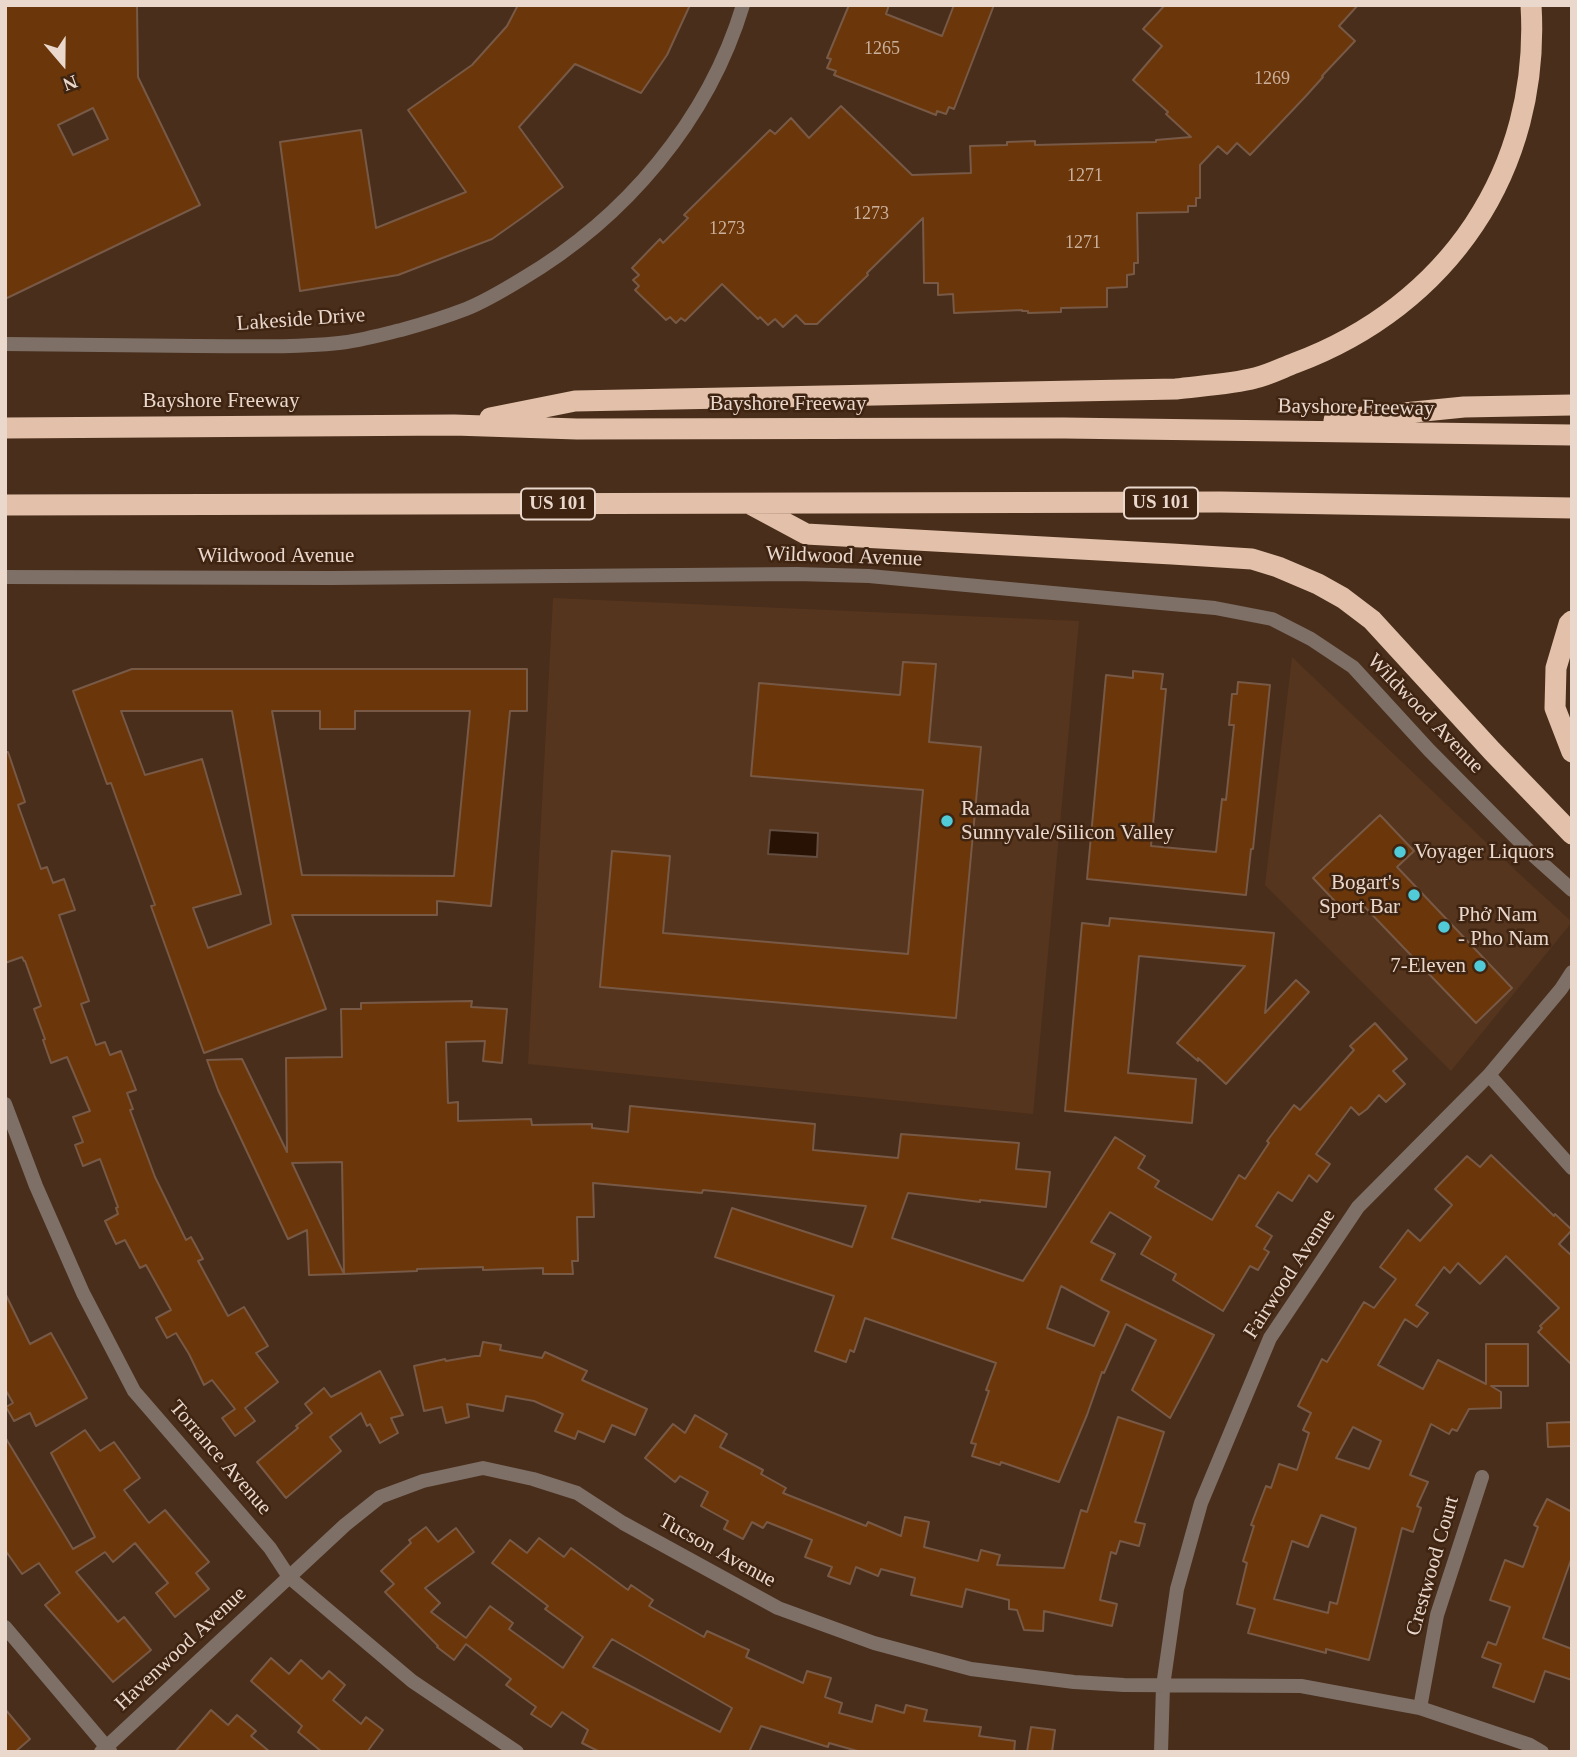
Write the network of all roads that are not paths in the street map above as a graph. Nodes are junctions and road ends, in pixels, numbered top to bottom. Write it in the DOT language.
graph roads {
  1 [pos="743,5"];
  2 [pos="1531,5"];
  3 [pos="5,344"];
  4 [pos="1572,405"];
  5 [pos="454,425"];
  6 [pos="5,428"];
  7 [pos="1231,430"];
  8 [pos="1572,435"];
  9 [pos="751,504"];
  10 [pos="5,505"];
  11 [pos="1572,508"];
  12 [pos="5,577"];
  13 [pos="1572,621"];
  14 [pos="1572,752"];
  15 [pos="1572,834"];
  16 [pos="1572,890"];
  17 [pos="1572,972"];
  18 [pos="1489,1075"];
  19 [pos="5,1104"];
  20 [pos="1572,1168"];
  21 [pos="1482,1477"];
  22 [pos="289,1577"];
  23 [pos="5,1627"];
  24 [pos="1163,1686"];
  25 [pos="1420,1708"];
  26 [pos="106,1750"];
  27 [pos="517,1752"];
  28 [pos="1161,1752"];
  29 [pos="1542,1752"];
  1 -- 3 [label="street, Lakeside Drive"];
  2 -- 5 [label="highway"];
  4 -- 7 [label="highway"];
  5 -- 6 [label="highway, Bayshore Freeway"];
  5 -- 7 [label="highway, Bayshore Freeway"];
  7 -- 8 [label="highway, Bayshore Freeway"];
  9 -- 10 [label="highway, US 101"];
  9 -- 11 [label="highway, US 101"];
  9 -- 15 [label="highway"];
  12 -- 16 [label="street, Wildwood Avenue"];
  13 -- 14 [label="highway"];
  17 -- 18 [label="street, Fairwood Avenue"];
  18 -- 20 [label="street"];
  18 -- 24 [label="street, Fairwood Avenue"];
  19 -- 22 [label="street, Torrance Avenue"];
  21 -- 25 [label="street, Crestwood Court"];
  22 -- 24 [label="street, Tucson Avenue"];
  22 -- 26 [label="street, Havenwood Avenue"];
  22 -- 27 [label="street, Torrance Avenue"];
  23 -- 26 [label="street"];
  24 -- 25 [label="street, Tucson Avenue"];
  24 -- 28 [label="street, Fairwood Avenue"];
  25 -- 29 [label="street, Tucson Avenue"];
}
